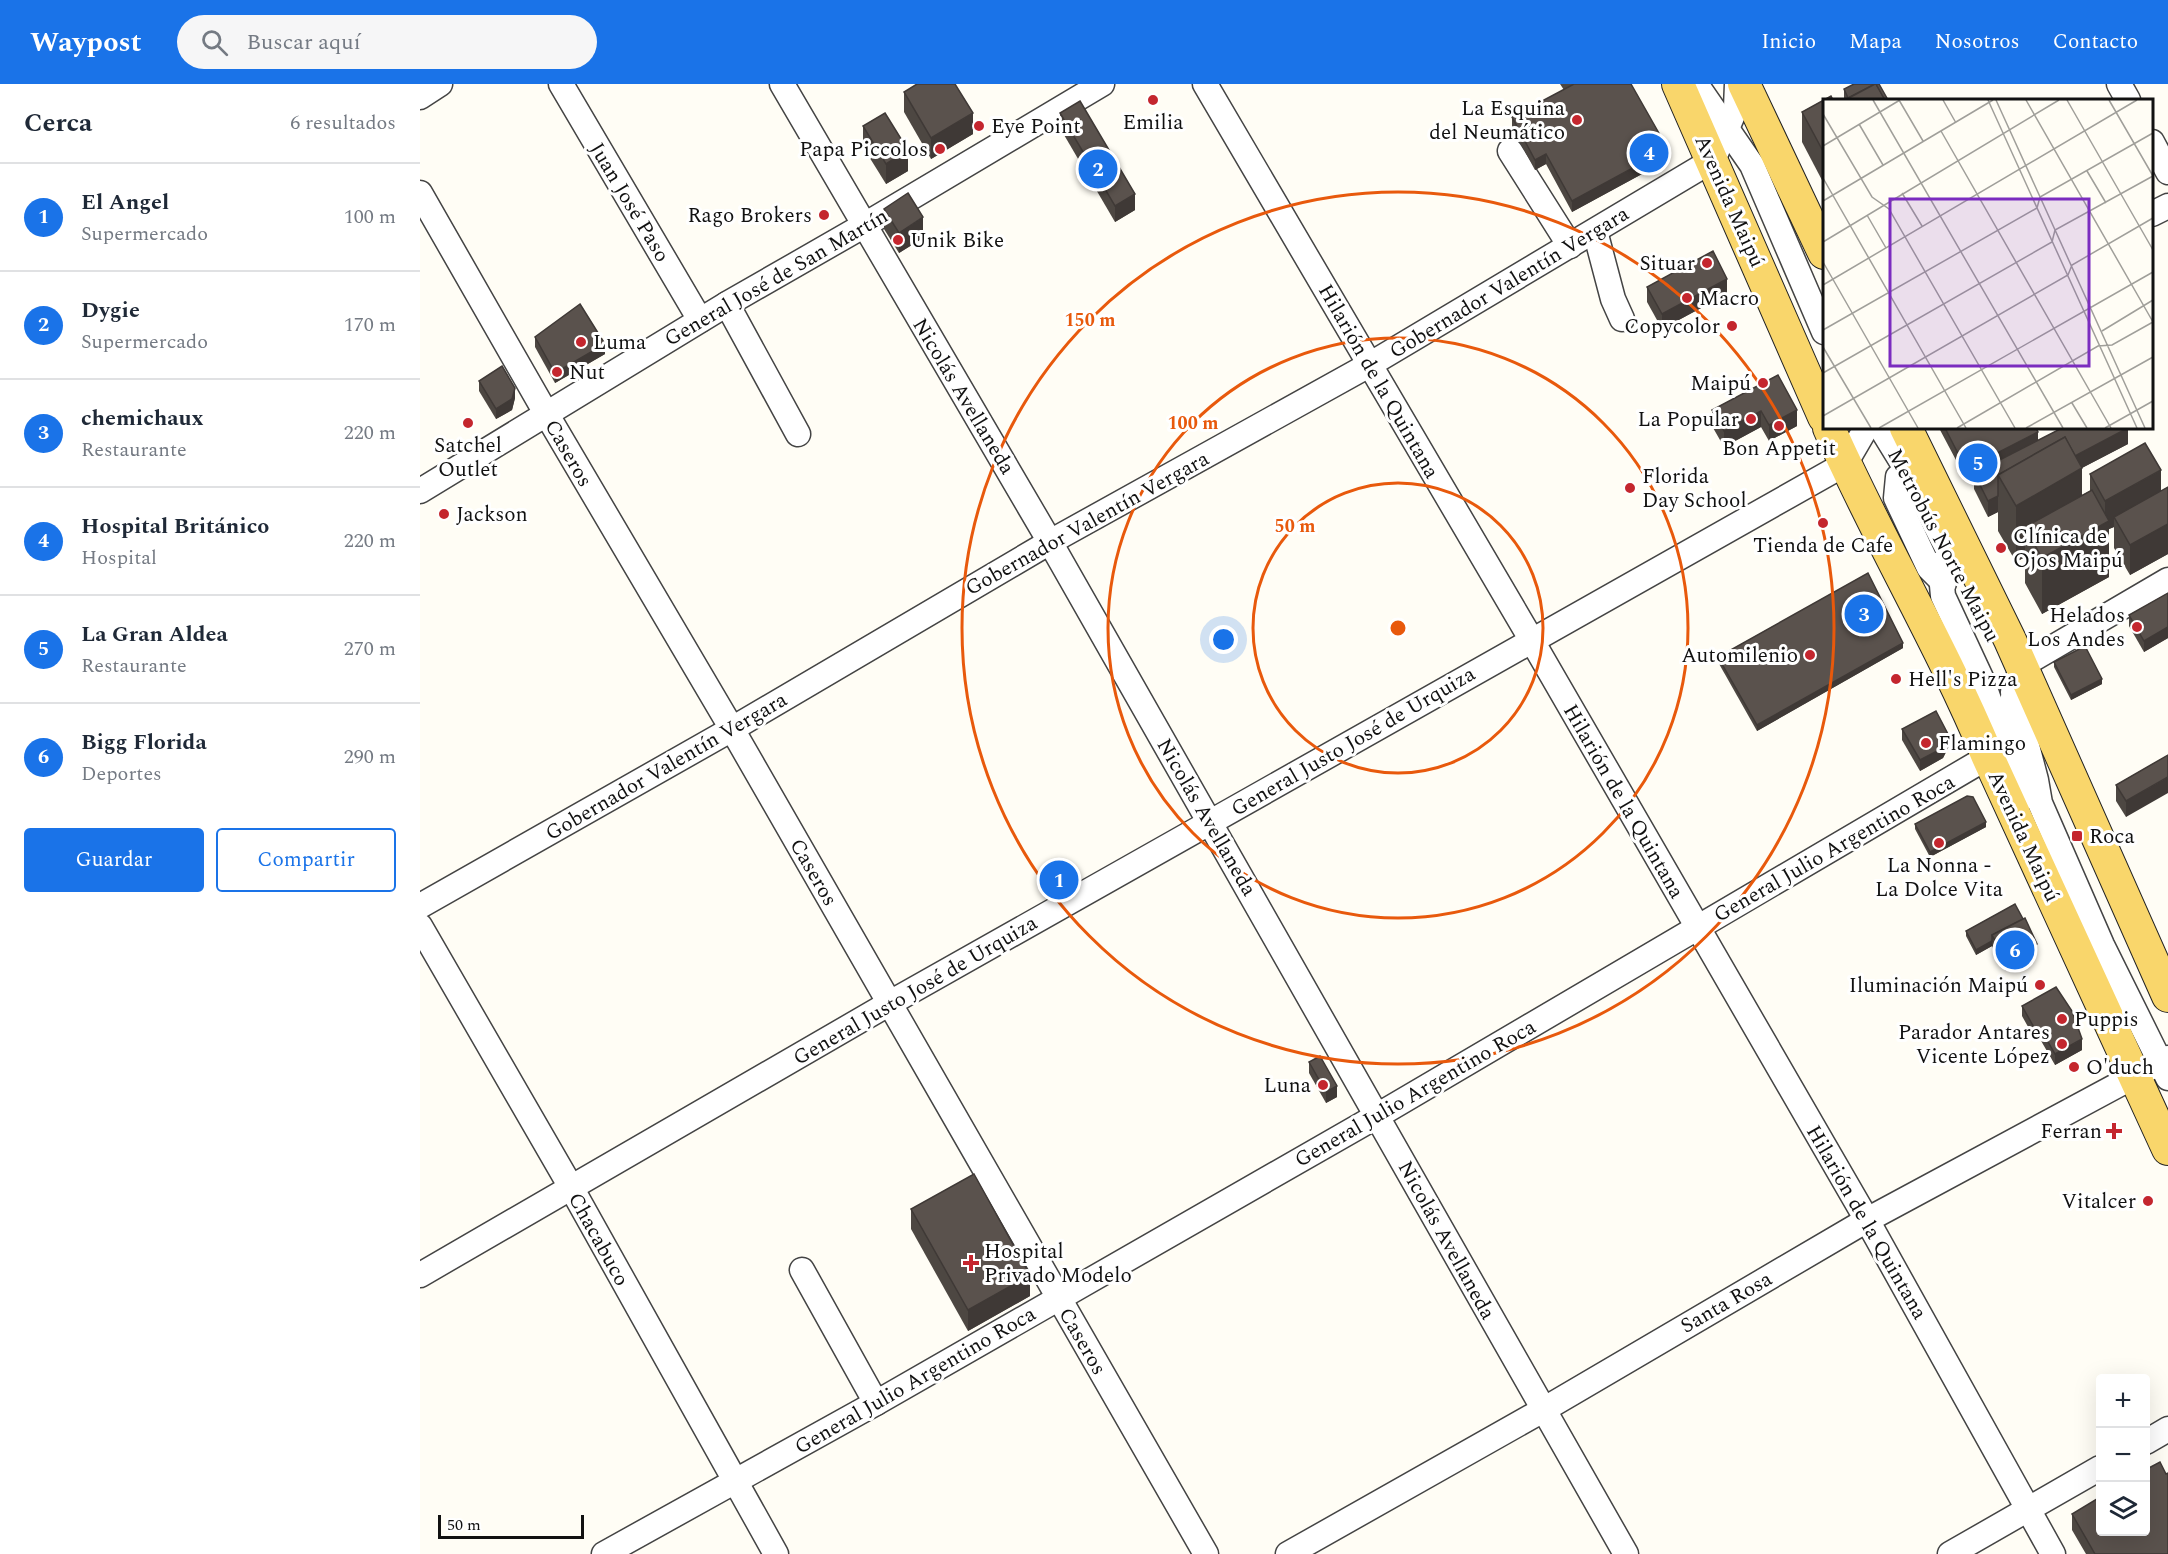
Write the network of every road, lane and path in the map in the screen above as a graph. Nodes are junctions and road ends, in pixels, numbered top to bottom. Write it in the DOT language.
graph roads {
  1 [pos="440,84"];
  2 [pos="561,84"];
  3 [pos="782,84"];
  4 [pos="1102,84"];
  5 [pos="1205,84"];
  6 [pos="1678,84"];
  7 [pos="1696,84"];
  8 [pos="1718,84"];
  9 [pos="1737,84"];
  10 [pos="2119,84"];
  11 [pos="420,97"];
  12 [pos="2127,99"];
  13 [pos="1735,107"];
  14 [pos="2153,146"];
  15 [pos="1509,152"];
  16 [pos="1713,160"];
  17 [pos="2168,172"];
  18 [pos="420,193"];
  19 [pos="2168,206"];
  20 [pos="2153,213"];
  21 [pos="863,226"];
  22 [pos="1594,231"];
  23 [pos="1570,246"];
  24 [pos="1806,279"];
  25 [pos="726,304"];
  26 [pos="1622,319"];
  27 [pos="700,320"];
  28 [pos="1823,329"];
  29 [pos="1823,346"];
  30 [pos="1369,365"];
  31 [pos="547,415"];
  32 [pos="1823,415"];
  33 [pos="1829,429"];
  34 [pos="1868,429"];
  35 [pos="1906,429"];
  36 [pos="798,434"];
  37 [pos="1845,464"];
  38 [pos="420,491"];
  39 [pos="1050,542"];
  40 [pos="2168,580"];
  41 [pos="1531,639"];
  42 [pos="2021,666"];
  43 [pos="2014,696"];
  44 [pos="732,729"];
  45 [pos="1998,750"];
  46 [pos="2040,803"];
  47 [pos="1211,823"];
  48 [pos="420,906"];
  49 [pos="420,926"];
  50 [pos="1697,928"];
  51 [pos="2168,996"];
  52 [pos="890,1004"];
  53 [pos="2156,1066"];
  54 [pos="2168,1112"];
  55 [pos="1377,1116"];
  56 [pos="2168,1149"];
  57 [pos="572,1189"];
  58 [pos="1866,1220"];
  59 [pos="802,1270"];
  60 [pos="420,1275"];
  61 [pos="1058,1298"];
  62 [pos="876,1403"];
  63 [pos="1543,1410"];
  64 [pos="2168,1429"];
  65 [pos="2150,1439"];
  66 [pos="2096,1469"];
  67 [pos="734,1481"];
  68 [pos="2027,1510"];
  69 [pos="604,1554"];
  70 [pos="776,1554"];
  71 [pos="1206,1554"];
  72 [pos="1288,1554"];
  73 [pos="1626,1554"];
  74 [pos="1950,1554"];
  75 [pos="2053,1554"];
  1 -- 11 [label="street"];
  2 -- 27 [label="street, Juan José Paso"];
  3 -- 21 [label="street, Nicolás Avellaneda"];
  4 -- 21 [label="street, General José de San Martín"];
  5 -- 30 [label="street, Hilarión de la Quintana"];
  6 -- 16 [label="main road, Avenida Maipú"];
  7 -- 13 [label="street"];
  8 -- 13 [label="street"];
  9 -- 13 [label="street"];
  10 -- 12 [label="street"];
  13 -- 16 [label="street"];
  13 -- 24 [label="main road"];
  13 -- 24 [label="street"];
  13 -- 24 [label="street"];
  14 -- 17 [label="street"];
  15 -- 23 [label="street"];
  16 -- 22 [label="street, Gobernador Valentín Vergara"];
  16 -- 32 [label="main road, Avenida Maipú"];
  18 -- 31 [label="street, Caseros"];
  19 -- 20 [label="street"];
  21 -- 25 [label="street, General José de San Martín"];
  21 -- 39 [label="street, Nicolás Avellaneda"];
  22 -- 23 [label="street, Gobernador Valentín Vergara"];
  22 -- 26 [label="street"];
  23 -- 30 [label="street, Gobernador Valentín Vergara"];
  24 -- 28 [label="street"];
  24 -- 29 [label="street"];
  25 -- 27 [label="street, General José de San Martín"];
  25 -- 36 [label="street"];
  27 -- 31 [label="street, General José de San Martín"];
  30 -- 39 [label="street, Gobernador Valentín Vergara"];
  30 -- 41 [label="street, Hilarión de la Quintana"];
  31 -- 38 [label="street, General José de San Martín"];
  31 -- 44 [label="street, Caseros"];
  33 -- 37 [label="main road, Avenida Maipú"];
  34 -- 37 [label="street, General Justo José de Urquiza"];
  34 -- 43 [label="street, Metrobús Norte Maipu"];
  34 -- 45 [label="street, Metrobús Norte Maipu"];
  35 -- 42 [label="main road"];
  37 -- 41 [label="street, General Justo José de Urquiza"];
  37 -- 45 [label="main road, Avenida Maipú"];
  39 -- 44 [label="street, Gobernador Valentín Vergara"];
  39 -- 47 [label="street, Nicolás Avellaneda"];
  40 -- 42 [label="street"];
  41 -- 47 [label="street, General Justo José de Urquiza"];
  41 -- 50 [label="street, Hilarión de la Quintana"];
  42 -- 43 [label="street"];
  42 -- 51 [label="main road"];
  43 -- 45 [label="street"];
  43 -- 46 [label="street, Metrobús Norte Maipu"];
  44 -- 48 [label="street, Gobernador Valentín Vergara"];
  44 -- 52 [label="street, Caseros"];
  45 -- 46 [label="street"];
  45 -- 50 [label="street, General Julio Argentino Roca"];
  45 -- 53 [label="main road, Avenida Maipú"];
  46 -- 53 [label="street, Metrobús Norte Maipu"];
  47 -- 52 [label="street, General Justo José de Urquiza"];
  47 -- 55 [label="street, Nicolás Avellaneda"];
  49 -- 57 [label="street, Chacabuco"];
  50 -- 55 [label="street, General Julio Argentino Roca"];
  50 -- 58 [label="street, Hilarión de la Quintana"];
  52 -- 57 [label="street, General Justo José de Urquiza"];
  52 -- 61 [label="street, Caseros"];
  53 -- 54 [label="street, Metrobús Norte Maipu"];
  53 -- 56 [label="main road, Avenida Maipú"];
  53 -- 58 [label="street, Santa Rosa"];
  55 -- 61 [label="street, General Julio Argentino Roca"];
  55 -- 63 [label="street, Nicolás Avellaneda"];
  57 -- 60 [label="street, General Justo José de Urquiza"];
  57 -- 67 [label="street, Chacabuco"];
  58 -- 63 [label="street, Santa Rosa"];
  58 -- 68 [label="street, Hilarión de la Quintana"];
  59 -- 62 [label="street"];
  61 -- 62 [label="street, General Julio Argentino Roca"];
  61 -- 71 [label="street, Caseros"];
  62 -- 67 [label="street, General Julio Argentino Roca"];
  63 -- 72 [label="street, Santa Rosa"];
  63 -- 73 [label="street, Nicolás Avellaneda"];
  64 -- 65 [label="street"];
  66 -- 68 [label="street"];
  67 -- 69 [label="street, General Julio Argentino Roca"];
  67 -- 70 [label="street, Chacabuco"];
  68 -- 74 [label="street"];
  68 -- 75 [label="street, Hilarión de la Quintana"];
}
